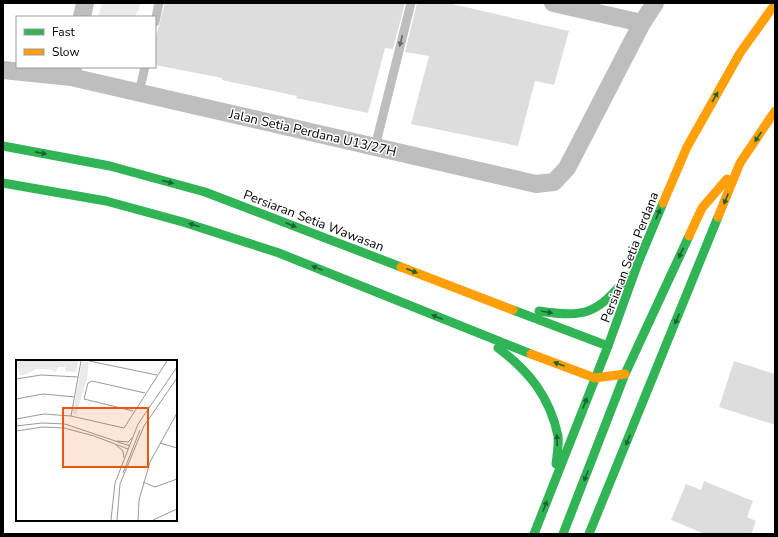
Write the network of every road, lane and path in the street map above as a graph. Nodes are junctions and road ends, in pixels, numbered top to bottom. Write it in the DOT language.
graph roads {
  1 [pos="85,3"];
  2 [pos="159,3"];
  3 [pos="411,3"];
  4 [pos="553,3"];
  5 [pos="655,3"];
  6 [pos="775,4"];
  7 [pos="82,16"];
  8 [pos="156,17"];
  9 [pos="642,23"];
  10 [pos="145,68"];
  11 [pos="3,70"];
  12 [pos="72,72"];
  13 [pos="139,92"];
  14 [pos="775,110"];
  15 [pos="3,146"];
  16 [pos="375,147"];
  17 [pos="740,163"];
  18 [pos="3,183"];
  19 [pos="638,263"];
  20 [pos="495,303"];
  21 [pos="482,336"];
  22 [pos="608,346"];
  23 [pos="625,374"];
  24 [pos="595,378"];
  25 [pos="556,479"];
  26 [pos="534,534"];
  27 [pos="563,534"];
  28 [pos="589,534"];
  1 -- 7 [label="street"];
  2 -- 8 [label="lane"];
  3 -- 16 [label="lane, one-way"];
  4 -- 9 [label="street"];
  5 -- 9 [label="street"];
  19 -- 6 [label="main road, Persiaran Setia Perdana, one-way"];
  9 -- 16 [label="street, Jalan Setia Perdana U13/27H"];
  10 -- 13 [label="lane"];
  11 -- 12 [label="street, Jalan Setia Perdana U13/27H"];
  12 -- 13 [label="street, Jalan Setia Perdana U13/27H"];
  13 -- 16 [label="street, Jalan Setia Perdana U13/27H"];
  14 -- 17 [label="main road, one-way"];
  15 -- 20 [label="main road, Persiaran Setia Wawasan, one-way"];
  17 -- 23 [label="main road, one-way"];
  17 -- 28 [label="main road, one-way"];
  21 -- 18 [label="main road, one-way"];
  20 -- 19 [label="main road, one-way"];
  19 -- 22 [label="main road, Persiaran Setia Perdana"];
  20 -- 22 [label="main road, Persiaran Setia Wawasan"];
  24 -- 21 [label="main road, one-way"];
  25 -- 21 [label="main road, one-way"];
  22 -- 23 [label="main road"];
  22 -- 24 [label="main road, Persiaran Setia Perdana"];
  23 -- 24 [label="main road"];
  23 -- 27 [label="main road, one-way"];
  25 -- 24 [label="main road, Persiaran Setia Perdana, one-way"];
  26 -- 25 [label="main road, Persiaran Setia Perdana, one-way"];
}
